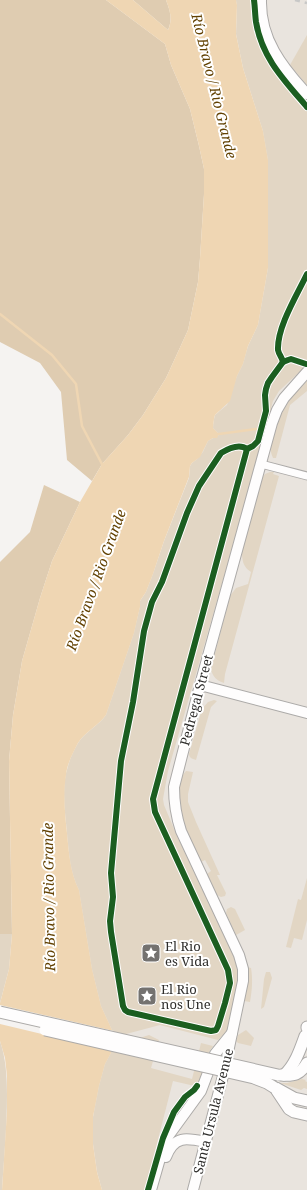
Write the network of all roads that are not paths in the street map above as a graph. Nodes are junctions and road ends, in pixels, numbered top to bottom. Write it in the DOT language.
graph roads {
  1 [pos="261,0"];
  2 [pos="307,94"];
  3 [pos="307,372"];
  4 [pos="262,464"];
  5 [pos="307,476"];
  6 [pos="200,685"];
  7 [pos="307,713"];
  8 [pos="0,1012"];
  9 [pos="0,1019"];
  10 [pos="306,1030"];
  11 [pos="233,1032"];
  12 [pos="221,1045"];
  13 [pos="228,1054"];
  14 [pos="307,1063"];
  15 [pos="281,1075"];
  16 [pos="275,1088"];
  17 [pos="307,1094"];
  18 [pos="307,1101"];
  19 [pos="307,1108"];
  20 [pos="307,1115"];
  21 [pos="206,1142"];
  22 [pos="151,1190"];
  23 [pos="157,1190"];
  24 [pos="192,1190"];
  1 -- 2 [label="main road"];
  3 -- 4 [label="main road, Pedregal Street"];
  4 -- 5 [label="street"];
  4 -- 6 [label="main road, Pedregal Street"];
  6 -- 7 [label="main road"];
  6 -- 11 [label="main road, Pedregal Street"];
  8 -- 15 [label="main road, bridge"];
  9 -- 16 [label="main road, bridge"];
  10 -- 15 [label="main road"];
  11 -- 12 [label="main road"];
  11 -- 13 [label="main road, Santa Ursula Avenue"];
  12 -- 13 [label="main road"];
  12 -- 22 [label="main road"];
  13 -- 21 [label="main road, Santa Ursula Avenue"];
  14 -- 15 [label="main road"];
  16 -- 17 [label="main road"];
  16 -- 18 [label="main road"];
  16 -- 19 [label="main road"];
  16 -- 20 [label="main road"];
  21 -- 23 [label="main road"];
  21 -- 24 [label="main road, Santa Ursula Avenue"];
}
